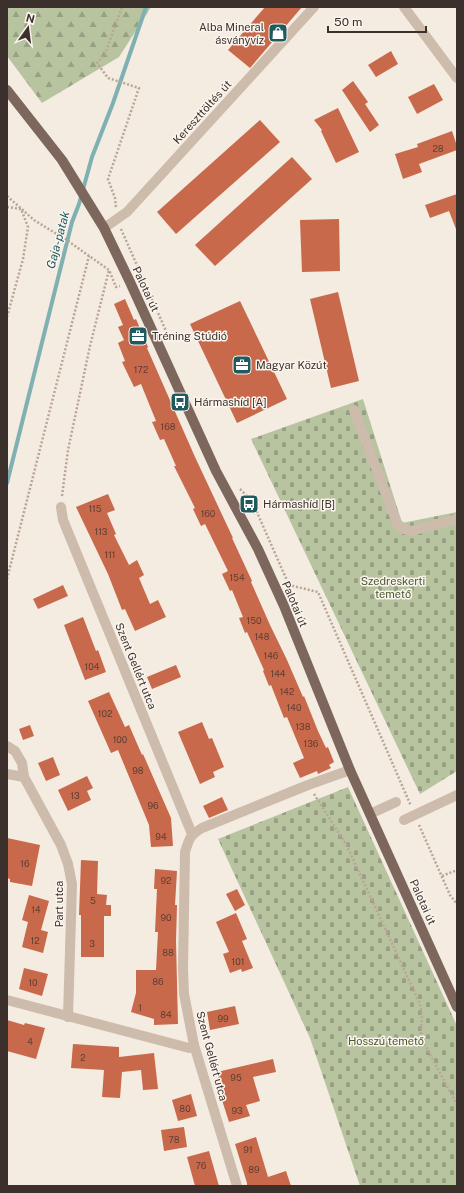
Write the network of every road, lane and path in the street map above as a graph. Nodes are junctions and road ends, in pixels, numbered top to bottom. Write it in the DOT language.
graph roads {
  1 [pos="122,7"];
  2 [pos="314,7"];
  3 [pos="404,7"];
  4 [pos="457,78"];
  5 [pos="7,90"];
  6 [pos="7,196"];
  7 [pos="7,207"];
  8 [pos="21,209"];
  9 [pos="117,219"];
  10 [pos="104,228"];
  11 [pos="109,270"];
  12 [pos="7,317"];
  13 [pos="172,343"];
  14 [pos="354,410"];
  15 [pos="238,485"];
  16 [pos="61,507"];
  17 [pos="457,519"];
  18 [pos="7,579"];
  19 [pos="7,746"];
  20 [pos="350,770"];
  21 [pos="7,774"];
  22 [pos="24,777"];
  23 [pos="308,784"];
  24 [pos="457,795"];
  25 [pos="396,802"];
  26 [pos="370,814"];
  27 [pos="415,815"];
  28 [pos="404,820"];
  29 [pos="192,834"];
  30 [pos="457,870"];
  31 [pos="442,876"];
  32 [pos="457,904"];
  33 [pos="7,1000"];
  34 [pos="457,1006"];
  35 [pos="68,1017"];
  36 [pos="194,1045"];
  37 [pos="457,1105"];
  38 [pos="237,1186"];
  1 -- 9 [label="path"];
  2 -- 9 [label="street, Kereszttöltés út"];
  3 -- 4 [label="street"];
  5 -- 10 [label="main road, Palotai út"];
  6 -- 8 [label="path"];
  7 -- 8 [label="path"];
  8 -- 12 [label="path"];
  8 -- 18 [label="path"];
  9 -- 10 [label="street, Kereszttöltés út"];
  9 -- 13 [label="path"];
  10 -- 20 [label="main road, Palotai út"];
  11 -- 16 [label="path"];
  14 -- 17 [label="street"];
  15 -- 27 [label="path"];
  16 -- 29 [label="street, Szent Gellért utca"];
  19 -- 22 [label="street, Part utca"];
  20 -- 23 [label="street"];
  20 -- 26 [label="main road, Palotai út"];
  21 -- 22 [label="street"];
  22 -- 35 [label="street, Part utca"];
  23 -- 29 [label="street"];
  23 -- 37 [label="path"];
  24 -- 27 [label="street"];
  25 -- 26 [label="street"];
  26 -- 34 [label="main road, Palotai út"];
  27 -- 28 [label="street"];
  27 -- 31 [label="path"];
  29 -- 36 [label="street, Szent Gellért utca"];
  30 -- 31 [label="path"];
  31 -- 32 [label="path"];
  33 -- 35 [label="street"];
  35 -- 36 [label="street"];
  36 -- 38 [label="street, Szent Gellért utca"];
}
